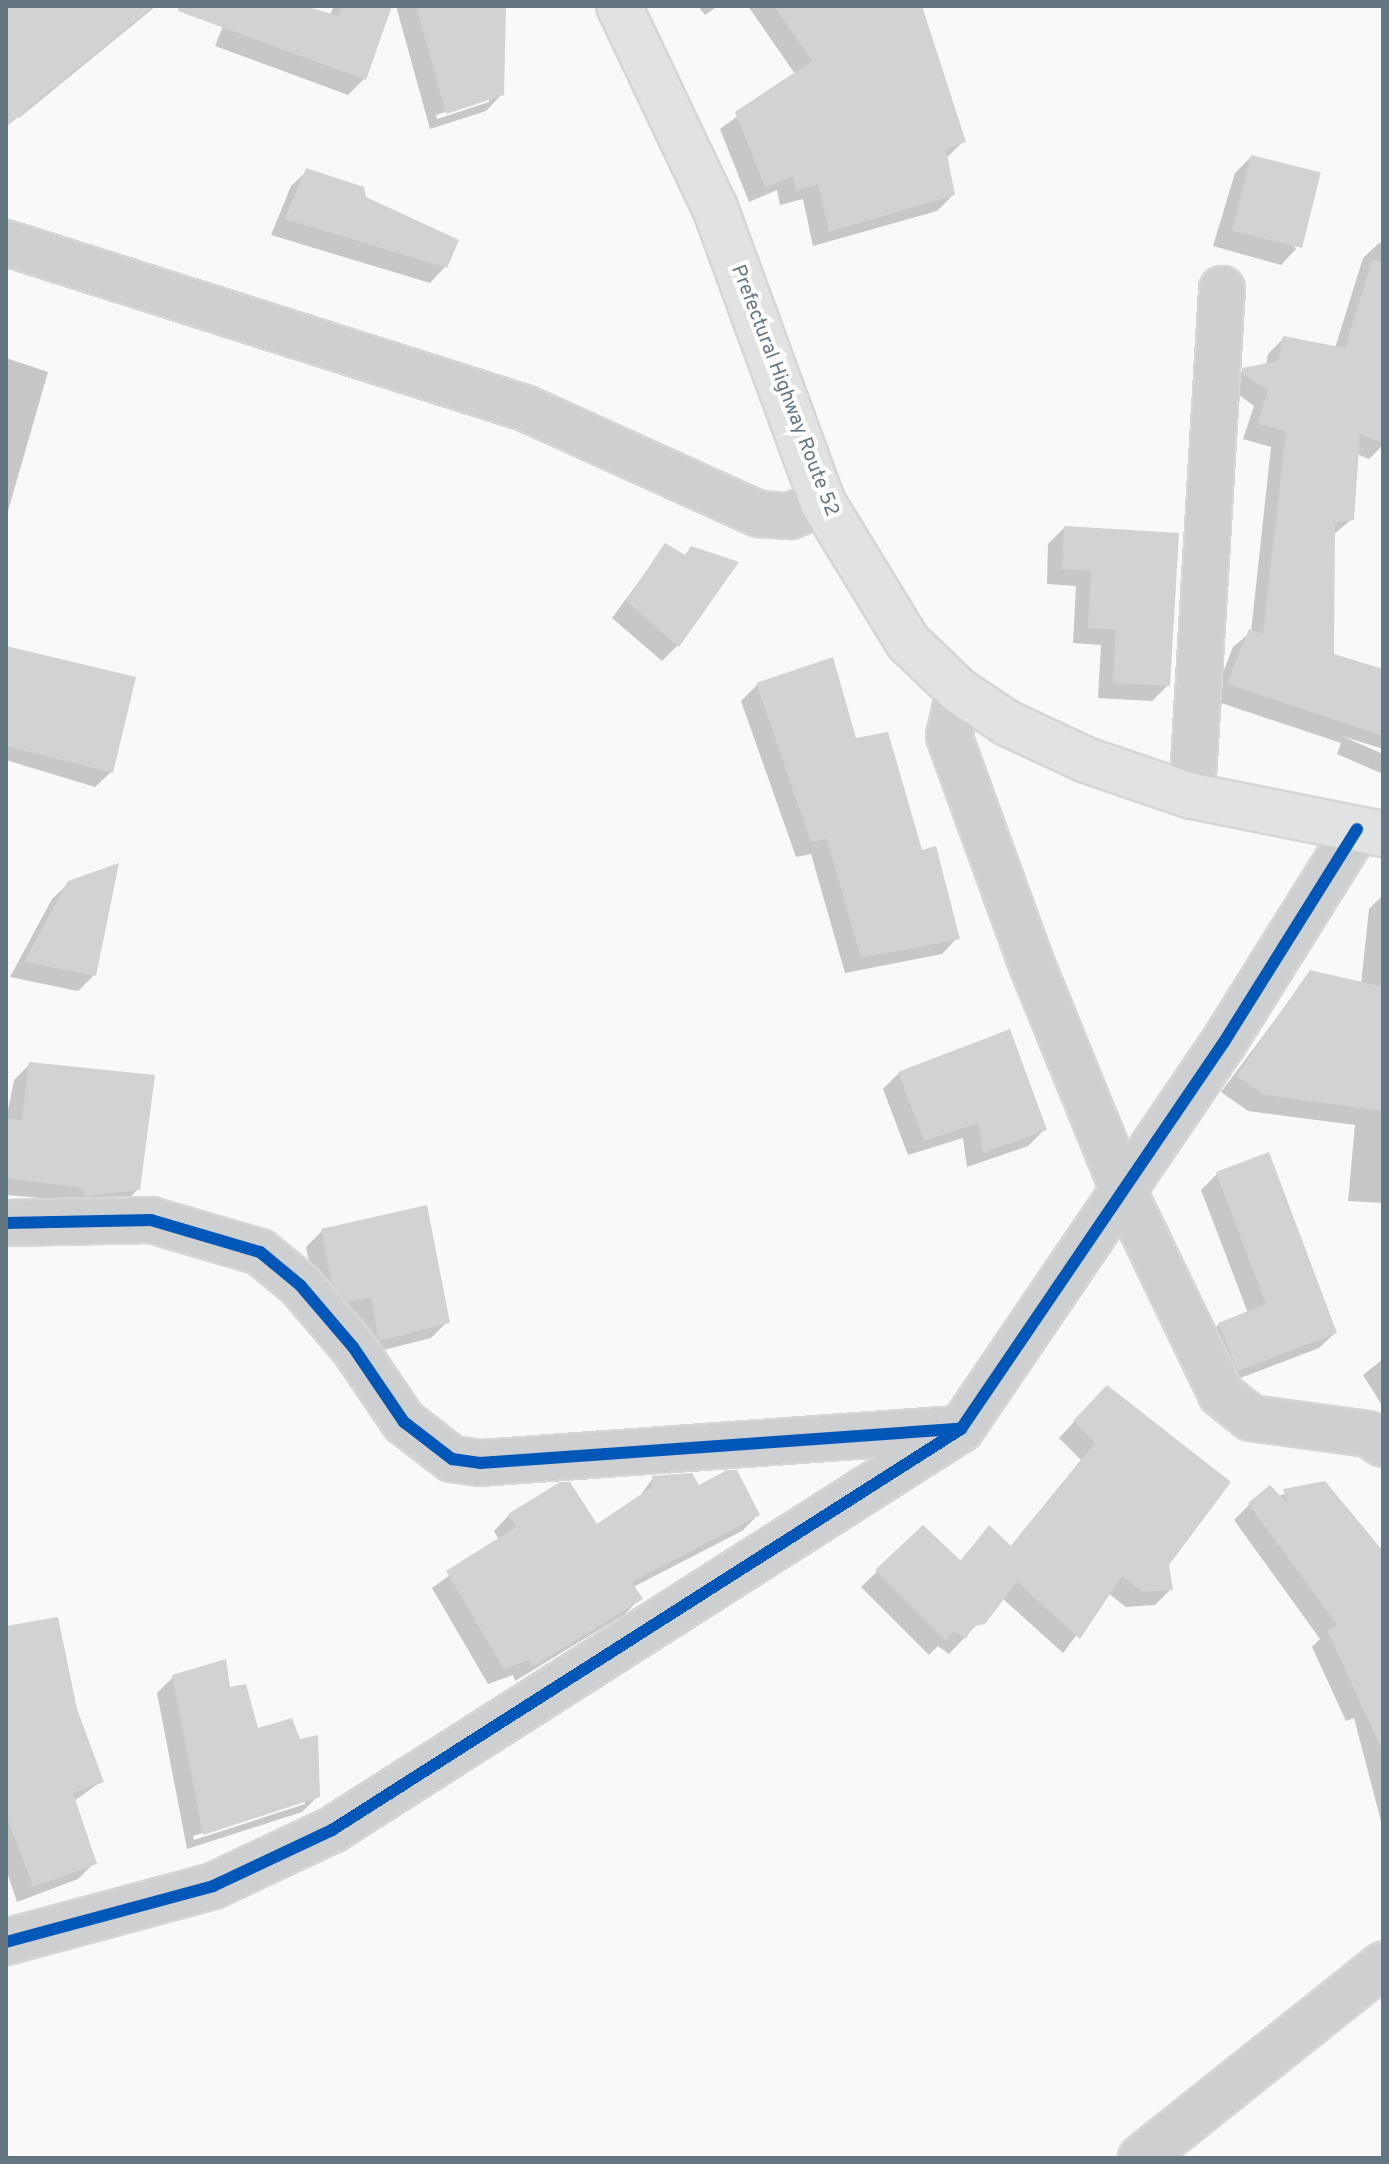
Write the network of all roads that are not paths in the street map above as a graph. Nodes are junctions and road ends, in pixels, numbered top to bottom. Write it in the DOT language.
graph roads {
  1 [pos="619,6"];
  2 [pos="6,243"];
  3 [pos="1222,289"];
  4 [pos="823,503"];
  5 [pos="959,691"];
  6 [pos="1192,796"];
  7 [pos="1370,832"];
  8 [pos="1124,1192"];
  9 [pos="6,1223"];
  10 [pos="961,1429"];
  11 [pos="1383,1444"];
  12 [pos="6,1942"];
  13 [pos="1383,1965"];
  14 [pos="1141,2158"];
  1 -- 4 [label="main road, Prefectural Highway Route 52"];
  2 -- 4 [label="street"];
  3 -- 6 [label="street"];
  4 -- 5 [label="main road, Prefectural Highway Route 52"];
  5 -- 6 [label="main road, Prefectural Highway Route 52"];
  5 -- 8 [label="street"];
  6 -- 7 [label="main road, Prefectural Highway Route 52"];
  7 -- 8 [label="street"];
  8 -- 10 [label="street"];
  8 -- 11 [label="street"];
  9 -- 10 [label="street"];
  10 -- 12 [label="street"];
  13 -- 14 [label="street"];
}
